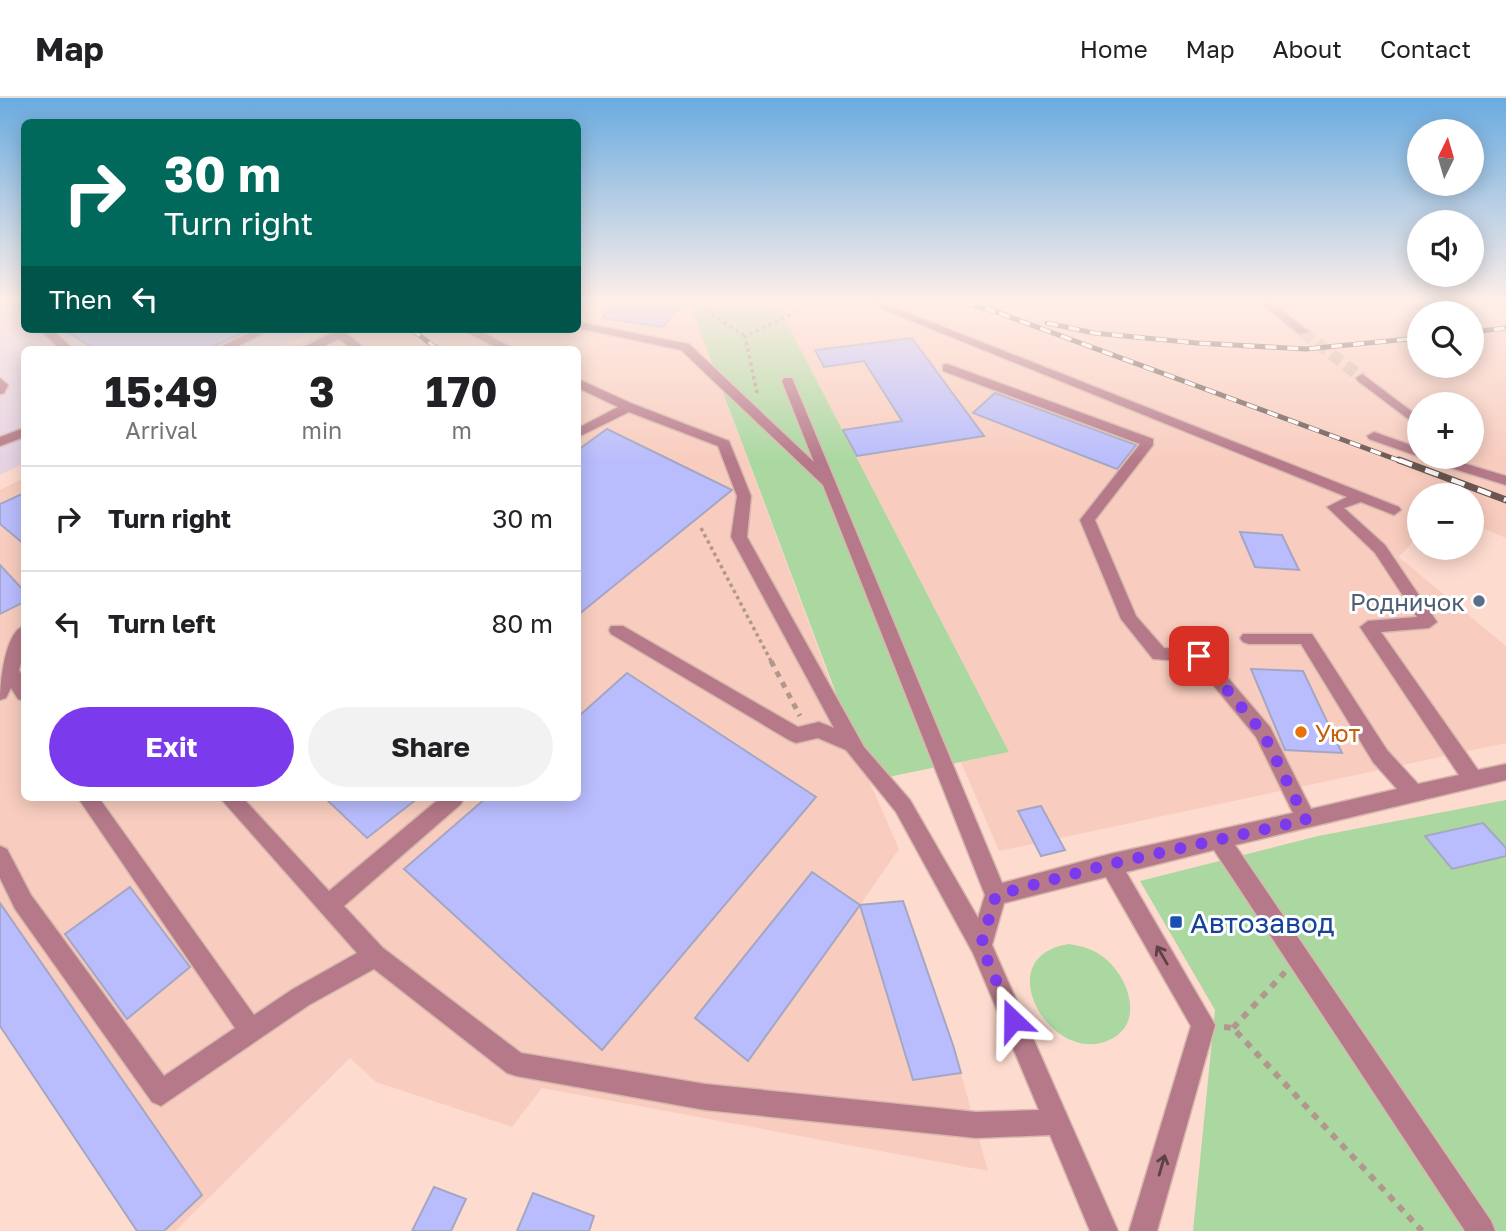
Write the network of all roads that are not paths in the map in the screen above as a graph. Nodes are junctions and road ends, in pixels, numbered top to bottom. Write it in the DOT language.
graph roads {
  1 [pos="693,355"];
  2 [pos="1003,355"];
  3 [pos="947,368"];
  4 [pos="1362,378"];
  5 [pos="788,380"];
  6 [pos="0,382"];
  7 [pos="581,384"];
  8 [pos="0,390"];
  9 [pos="628,407"];
  10 [pos="1407,414"];
  11 [pos="581,431"];
  12 [pos="21,433"];
  13 [pos="1374,436"];
  14 [pos="0,442"];
  15 [pos="1407,448"];
  16 [pos="1484,466"];
  17 [pos="1471,469"];
  18 [pos="1506,479"];
  19 [pos="831,486"];
  20 [pos="1360,497"];
  21 [pos="1394,510"];
  22 [pos="617,630"];
  23 [pos="1249,638"];
  24 [pos="21,640"];
  25 [pos="10,670"];
  26 [pos="21,689"];
  27 [pos="0,693"];
  28 [pos="853,745"];
  29 [pos="1506,772"];
  30 [pos="1474,780"];
  31 [pos="1414,794"];
  32 [pos="90,801"];
  33 [pos="233,801"];
  34 [pos="450,801"];
  35 [pos="1306,820"];
  36 [pos="1220,841"];
  37 [pos="0,856"];
  38 [pos="1110,864"];
  39 [pos="996,895"];
  40 [pos="329,905"];
  41 [pos="981,945"];
  42 [pos="375,956"];
  43 [pos="251,1031"];
  44 [pos="1056,1122"];
  45 [pos="1104,1231"];
  46 [pos="1143,1231"];
  47 [pos="1481,1231"];
  1 -- 19 [label="street"];
  2 -- 20 [label="street"];
  3 -- 35 [label="street"];
  4 -- 10 [label="street"];
  5 -- 19 [label="street"];
  6 -- 8 [label="street"];
  7 -- 9 [label="street"];
  9 -- 11 [label="street"];
  9 -- 28 [label="street"];
  12 -- 14 [label="street"];
  13 -- 15 [label="street"];
  16 -- 18 [label="street"];
  17 -- 18 [label="street"];
  19 -- 39 [label="street"];
  20 -- 21 [label="street"];
  20 -- 30 [label="street"];
  22 -- 28 [label="street"];
  23 -- 31 [label="street"];
  24 -- 25 [label="street"];
  25 -- 26 [label="street"];
  25 -- 27 [label="street"];
  28 -- 41 [label="street"];
  29 -- 30 [label="street"];
  30 -- 31 [label="street"];
  31 -- 35 [label="street"];
  32 -- 43 [label="street"];
  33 -- 40 [label="street"];
  34 -- 40 [label="street"];
  35 -- 36 [label="street"];
  36 -- 38 [label="street"];
  36 -- 47 [label="street"];
  37 -- 43 [label="street"];
  38 -- 39 [label="street"];
  46 -- 38 [label="street, one-way"];
  39 -- 41 [label="street"];
  40 -- 42 [label="street"];
  41 -- 44 [label="street"];
  42 -- 43 [label="street"];
  42 -- 44 [label="street"];
  44 -- 45 [label="street"];
}
